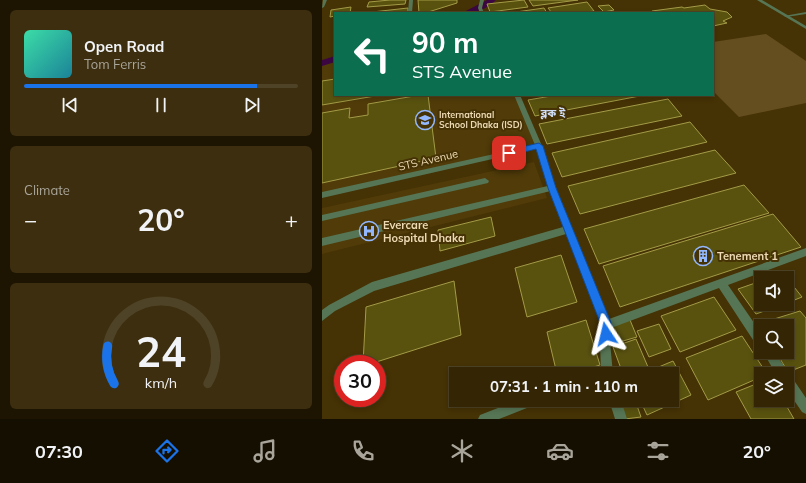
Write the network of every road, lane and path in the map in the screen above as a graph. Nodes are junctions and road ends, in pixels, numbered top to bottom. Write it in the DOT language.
graph roads {
  1 [pos="325,0"];
  2 [pos="411,0"];
  3 [pos="482,0"];
  4 [pos="759,0"];
  5 [pos="322,7"];
  6 [pos="410,12"];
  7 [pos="482,12"];
  8 [pos="806,13"];
  9 [pos="786,16"];
  10 [pos="806,28"];
  11 [pos="516,96"];
  12 [pos="539,146"];
  13 [pos="485,181"];
  14 [pos="552,188"];
  15 [pos="322,195"];
  16 [pos="322,218"];
  17 [pos="569,229"];
  18 [pos="322,242"];
  19 [pos="806,252"];
  20 [pos="721,283"];
  21 [pos="322,316"];
  22 [pos="606,325"];
  23 [pos="754,332"];
  24 [pos="604,367"];
  25 [pos="794,390"];
  26 [pos="515,407"];
  27 [pos="617,407"];
  28 [pos="806,408"];
  29 [pos="484,419"];
  30 [pos="621,419"];
  1 -- 5 [label="street"];
  2 -- 6 [label="street"];
  3 -- 7 [label="street"];
  4 -- 9 [label="street"];
  8 -- 9 [label="street"];
  9 -- 10 [label="street"];
  11 -- 12 [label="street"];
  12 -- 14 [label="street"];
  12 -- 15 [label="street, STS Avenue"];
  13 -- 16 [label="street"];
  14 -- 17 [label="street"];
  14 -- 18 [label="street"];
  17 -- 21 [label="street"];
  17 -- 22 [label="street"];
  19 -- 20 [label="street"];
  20 -- 22 [label="street"];
  20 -- 23 [label="street"];
  22 -- 24 [label="street"];
  25 -- 28 [label="street"];
  26 -- 29 [label="street"];
  27 -- 30 [label="street"];
}
